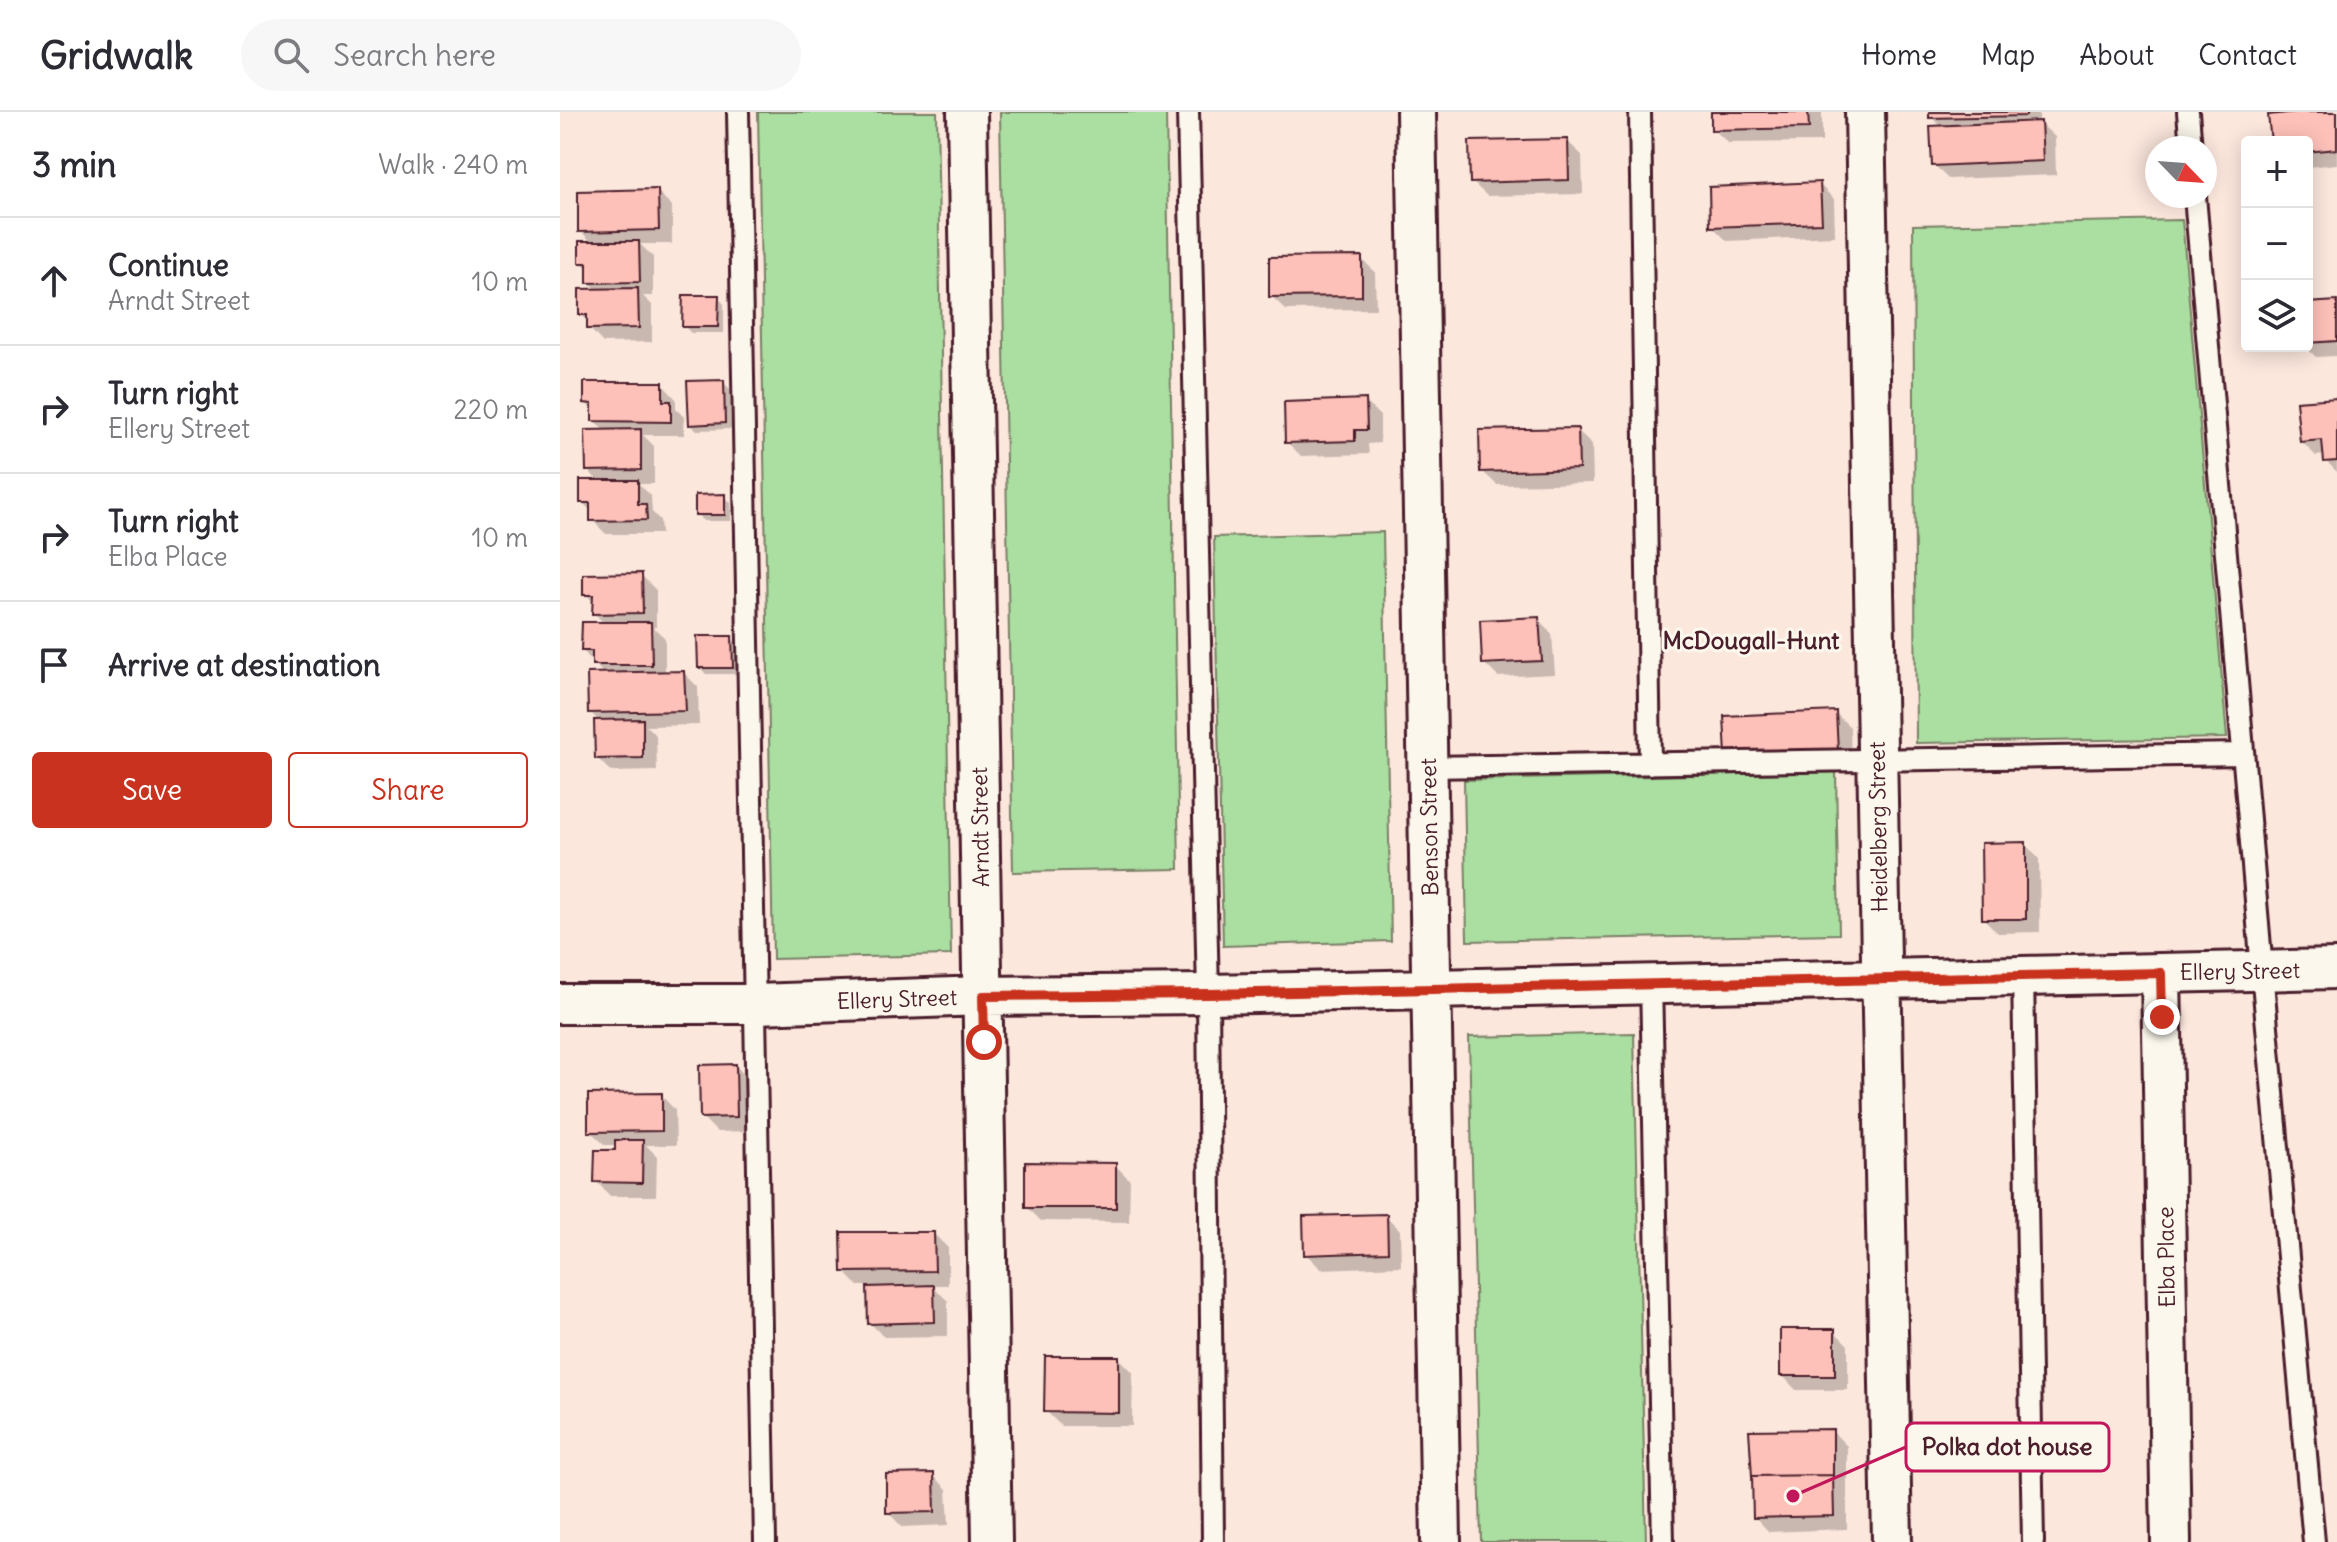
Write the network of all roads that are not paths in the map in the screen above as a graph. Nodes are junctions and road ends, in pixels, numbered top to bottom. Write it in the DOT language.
graph roads {
  1 [pos="738,112"];
  2 [pos="967,112"];
  3 [pos="1188,112"];
  4 [pos="1416,112"];
  5 [pos="1640,112"];
  6 [pos="1865,112"];
  7 [pos="2188,112"];
  8 [pos="2190,136"];
  9 [pos="2196,208"];
  10 [pos="2243,754"];
  11 [pos="1877,761"];
  12 [pos="1650,764"];
  13 [pos="1428,767"];
  14 [pos="2337,969"];
  15 [pos="2262,971"];
  16 [pos="2161,973"];
  17 [pos="2023,976"];
  18 [pos="1881,978"];
  19 [pos="1651,982"];
  20 [pos="1432,987"];
  21 [pos="1208,994"];
  22 [pos="983,996"];
  23 [pos="560,1004"];
  24 [pos="756,1004"];
  25 [pos="765,1542"];
  26 [pos="992,1542"];
  27 [pos="1213,1542"];
  28 [pos="1441,1542"];
  29 [pos="1663,1542"];
  30 [pos="1892,1542"];
  31 [pos="2033,1542"];
  32 [pos="2171,1542"];
  33 [pos="2314,1542"];
  1 -- 24 [label="lane"];
  2 -- 22 [label="street, Arndt Street"];
  3 -- 21 [label="lane"];
  4 -- 13 [label="street, Benson Street"];
  5 -- 12 [label="lane"];
  6 -- 11 [label="street, Heidelberg Street"];
  7 -- 8 [label="lane"];
  9 -- 10 [label="lane"];
  10 -- 11 [label="lane"];
  10 -- 15 [label="lane"];
  11 -- 12 [label="lane"];
  11 -- 18 [label="street, Heidelberg Street"];
  12 -- 13 [label="lane"];
  13 -- 20 [label="street, Benson Street"];
  14 -- 15 [label="street, Ellery Street"];
  15 -- 16 [label="street, Ellery Street"];
  15 -- 33 [label="lane"];
  16 -- 17 [label="street, Ellery Street"];
  16 -- 32 [label="street, Elba Place"];
  17 -- 18 [label="street, Ellery Street"];
  17 -- 31 [label="lane"];
  18 -- 19 [label="street, Ellery Street"];
  18 -- 30 [label="street, Heidelberg Street"];
  19 -- 20 [label="street, Ellery Street"];
  19 -- 29 [label="lane"];
  20 -- 21 [label="street, Ellery Street"];
  20 -- 28 [label="street, Benson Street"];
  21 -- 22 [label="street, Ellery Street"];
  21 -- 27 [label="lane"];
  22 -- 24 [label="street, Ellery Street"];
  22 -- 26 [label="street, Arndt Street"];
  23 -- 24 [label="street, Ellery Street"];
  24 -- 25 [label="lane"];
}
